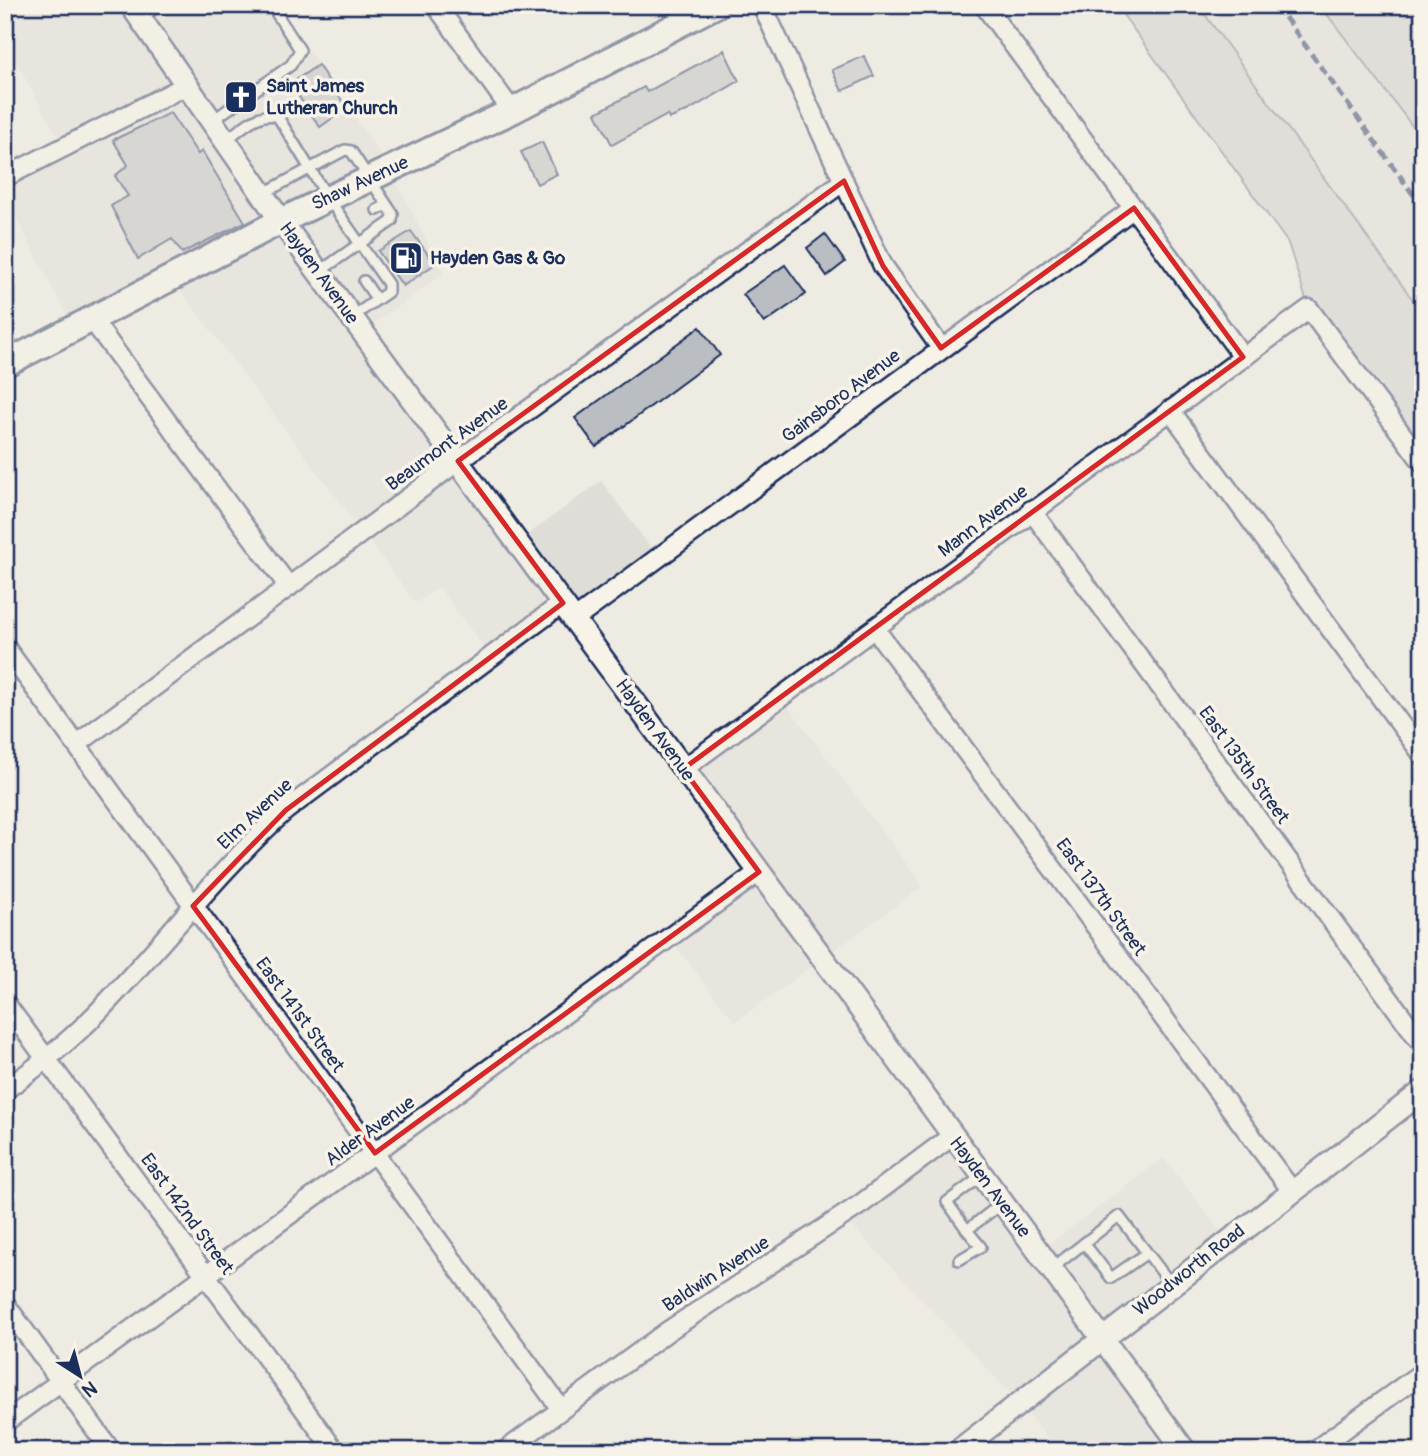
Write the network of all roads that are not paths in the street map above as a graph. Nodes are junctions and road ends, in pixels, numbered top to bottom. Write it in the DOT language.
graph roads {
  1 [pos="159,5"];
  2 [pos="271,5"];
  3 [pos="436,5"];
  4 [pos="716,5"];
  5 [pos="762,5"];
  6 [pos="984,5"];
  7 [pos="135,12"];
  8 [pos="187,85"];
  9 [pos="512,111"];
  10 [pos="212,121"];
  11 [pos="226,141"];
  12 [pos="310,167"];
  13 [pos="5,177"];
  14 [pos="369,179"];
  15 [pos="844,181"];
  16 [pos="262,194"];
  17 [pos="328,198"];
  18 [pos="387,205"];
  19 [pos="1134,208"];
  20 [pos="377,210"];
  21 [pos="281,221"];
  22 [pos="359,243"];
  23 [pos="318,272"];
  24 [pos="364,281"];
  25 [pos="377,300"];
  26 [pos="352,317"];
  27 [pos="93,321"];
  28 [pos="941,348"];
  29 [pos="1243,357"];
  30 [pos="5,364"];
  31 [pos="1170,411"];
  32 [pos="458,461"];
  33 [pos="1423,463"];
  34 [pos="1031,510"];
  35 [pos="289,587"];
  36 [pos="569,611"];
  37 [pos="876,629"];
  38 [pos="5,647"];
  39 [pos="76,744"];
  40 [pos="1423,755"];
  41 [pos="683,769"];
  42 [pos="759,872"];
  43 [pos="193,906"];
  44 [pos="5,1003"];
  45 [pos="1423,1045"];
  46 [pos="47,1060"];
  47 [pos="5,1090"];
  48 [pos="1423,1091"];
  49 [pos="953,1136"];
  50 [pos="375,1153"];
  51 [pos="982,1176"];
  52 [pos="1292,1191"];
  53 [pos="1002,1203"];
  54 [pos="967,1230"];
  55 [pos="1084,1243"];
  56 [pos="1147,1253"];
  57 [pos="959,1260"];
  58 [pos="1051,1269"];
  59 [pos="206,1276"];
  60 [pos="1171,1284"];
  61 [pos="5,1304"];
  62 [pos="1101,1338"];
  63 [pos="1423,1372"];
  64 [pos="62,1381"];
  65 [pos="561,1409"];
  66 [pos="5,1422"];
  67 [pos="111,1451"];
  68 [pos="335,1451"];
  69 [pos="505,1451"];
  70 [pos="958,1451"];
  71 [pos="1185,1451"];
  72 [pos="1314,1451"];
  1 -- 7 [label="lane"];
  2 -- 10 [label="lane"];
  3 -- 9 [label="street"];
  4 -- 9 [label="main road, Shaw Avenue"];
  5 -- 15 [label="street"];
  6 -- 19 [label="street"];
  7 -- 8 [label="street, Hayden Avenue"];
  8 -- 10 [label="street, Hayden Avenue"];
  8 -- 13 [label="street"];
  9 -- 14 [label="main road, Shaw Avenue"];
  10 -- 11 [label="street, Hayden Avenue"];
  11 -- 12 [label="lane"];
  11 -- 16 [label="street, Hayden Avenue"];
  12 -- 14 [label="lane"];
  12 -- 16 [label="lane"];
  12 -- 17 [label="lane"];
  14 -- 17 [label="main road, Shaw Avenue"];
  14 -- 18 [label="lane"];
  15 -- 28 [label="street"];
  15 -- 32 [label="street, Beaumont Avenue"];
  16 -- 21 [label="street, Hayden Avenue"];
  17 -- 21 [label="main road, Shaw Avenue"];
  17 -- 22 [label="lane"];
  18 -- 20 [label="lane"];
  18 -- 22 [label="lane"];
  19 -- 28 [label="street, Gainsboro Avenue"];
  19 -- 29 [label="street"];
  21 -- 23 [label="street, Hayden Avenue"];
  21 -- 27 [label="main road, Shaw Avenue"];
  22 -- 23 [label="lane"];
  22 -- 25 [label="lane"];
  23 -- 26 [label="street, Hayden Avenue"];
  24 -- 25 [label="lane"];
  25 -- 26 [label="lane"];
  26 -- 32 [label="street, Hayden Avenue"];
  27 -- 30 [label="main road, Shaw Avenue"];
  27 -- 35 [label="street"];
  28 -- 36 [label="street, Gainsboro Avenue"];
  29 -- 31 [label="street, Mann Avenue"];
  29 -- 33 [label="street, Mann Avenue"];
  31 -- 34 [label="street, Mann Avenue"];
  31 -- 40 [label="street"];
  32 -- 35 [label="street, Beaumont Avenue"];
  32 -- 36 [label="street, Hayden Avenue"];
  34 -- 37 [label="street, Mann Avenue"];
  34 -- 45 [label="street, East 135th Street"];
  35 -- 39 [label="street, Beaumont Avenue"];
  36 -- 41 [label="street, Hayden Avenue"];
  36 -- 43 [label="street, Elm Avenue"];
  37 -- 41 [label="street, Mann Avenue"];
  37 -- 52 [label="street, East 137th Street"];
  38 -- 39 [label="street, East 141st Street"];
  39 -- 43 [label="street, East 141st Street"];
  41 -- 42 [label="street, Hayden Avenue"];
  42 -- 49 [label="street, Hayden Avenue"];
  42 -- 50 [label="street, Alder Avenue"];
  43 -- 46 [label="street, Elm Avenue"];
  43 -- 50 [label="street, East 141st Street"];
  44 -- 46 [label="street, East 142nd Street"];
  46 -- 47 [label="street, Elm Avenue"];
  46 -- 59 [label="street, East 142nd Street"];
  48 -- 52 [label="street, Woodworth Road"];
  49 -- 51 [label="street, Hayden Avenue"];
  49 -- 65 [label="street, Baldwin Avenue"];
  50 -- 59 [label="street, Alder Avenue"];
  50 -- 65 [label="street, East 141st Street"];
  51 -- 53 [label="street, Hayden Avenue"];
  51 -- 54 [label="lane"];
  52 -- 60 [label="street, Woodworth Road"];
  53 -- 54 [label="lane"];
  53 -- 58 [label="street, Hayden Avenue"];
  54 -- 57 [label="lane"];
  55 -- 56 [label="lane"];
  55 -- 56 [label="lane"];
  55 -- 58 [label="lane"];
  56 -- 60 [label="lane"];
  58 -- 62 [label="street, Hayden Avenue"];
  59 -- 64 [label="street, Alder Avenue"];
  59 -- 68 [label="street, East 142nd Street"];
  60 -- 62 [label="street, Woodworth Road"];
  61 -- 64 [label="street"];
  62 -- 70 [label="street, Woodworth Road"];
  62 -- 71 [label="street, Hayden Avenue"];
  63 -- 72 [label="street"];
  64 -- 66 [label="street, Alder Avenue"];
  64 -- 67 [label="street"];
  65 -- 69 [label="street, Baldwin Avenue"];
}
